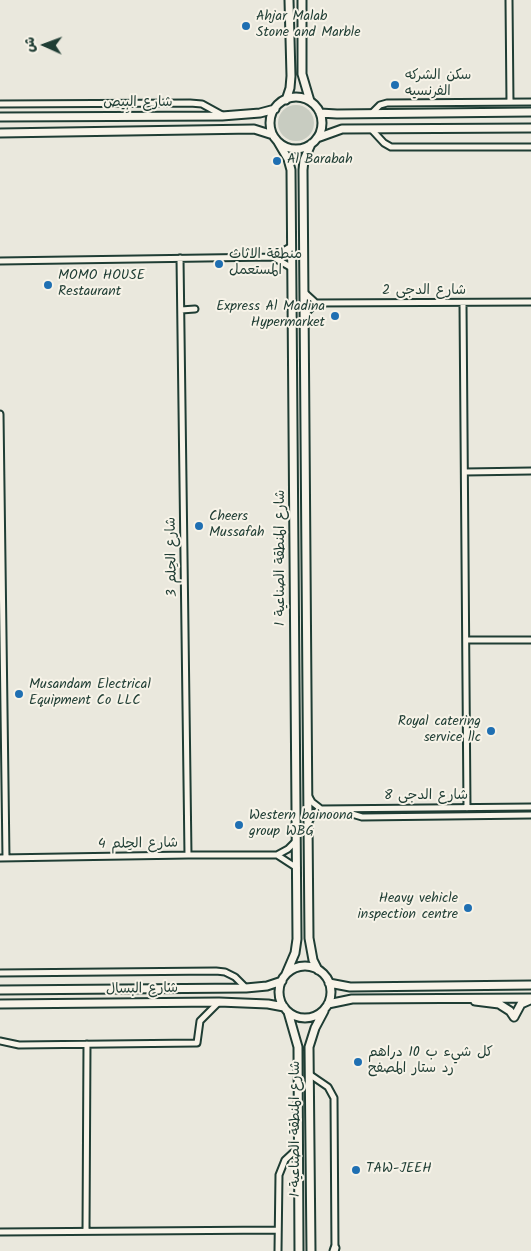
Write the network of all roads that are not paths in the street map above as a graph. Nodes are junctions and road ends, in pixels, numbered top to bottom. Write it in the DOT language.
graph roads {
  1 [pos="289,0"];
  2 [pos="302,0"];
  3 [pos="508,0"];
  4 [pos="286,100"];
  5 [pos="310,102"];
  6 [pos="510,102"];
  7 [pos="531,102"];
  8 [pos="0,104"];
  9 [pos="275,109"];
  10 [pos="373,112"];
  11 [pos="531,112"];
  12 [pos="320,113"];
  13 [pos="222,116"];
  14 [pos="0,117"];
  15 [pos="531,128"];
  16 [pos="372,130"];
  17 [pos="0,133"];
  18 [pos="273,135"];
  19 [pos="318,138"];
  20 [pos="278,142"];
  21 [pos="311,144"];
  22 [pos="531,147"];
  23 [pos="292,246"];
  24 [pos="272,257"];
  25 [pos="180,258"];
  26 [pos="0,260"];
  27 [pos="292,268"];
  28 [pos="304,292"];
  29 [pos="531,302"];
  30 [pos="316,303"];
  31 [pos="463,304"];
  32 [pos="195,309"];
  33 [pos="181,310"];
  34 [pos="304,320"];
  35 [pos="0,414"];
  36 [pos="531,471"];
  37 [pos="465,472"];
  38 [pos="467,640"];
  39 [pos="531,640"];
  40 [pos="308,795"];
  41 [pos="531,807"];
  42 [pos="348,808"];
  43 [pos="467,808"];
  44 [pos="321,809"];
  45 [pos="531,815"];
  46 [pos="308,823"];
  47 [pos="296,842"];
  48 [pos="188,855"];
  49 [pos="277,855"];
  50 [pos="3,858"];
  51 [pos="296,868"];
  52 [pos="318,970"];
  53 [pos="0,973"];
  54 [pos="284,978"];
  55 [pos="329,982"];
  56 [pos="531,985"];
  57 [pos="246,988"];
  58 [pos="0,990"];
  59 [pos="468,998"];
  60 [pos="531,999"];
  61 [pos="219,1002"];
  62 [pos="0,1004"];
  63 [pos="326,1007"];
  64 [pos="286,1010"];
  65 [pos="0,1041"];
  66 [pos="87,1044"];
  67 [pos="309,1074"];
  68 [pos="299,1147"];
  69 [pos="278,1230"];
  70 [pos="86,1231"];
  71 [pos="0,1232"];
  72 [pos="335,1250"];
  73 [pos="278,1251"];
  74 [pos="300,1251"];
  75 [pos="310,1251"];
  1 -- 4 [label="street"];
  2 -- 5 [label="street"];
  3 -- 6 [label="street"];
  4 -- 5 [label="street"];
  4 -- 9 [label="street"];
  5 -- 12 [label="street"];
  6 -- 7 [label="street"];
  6 -- 10 [label="street"];
  8 -- 13 [label="street"];
  9 -- 13 [label="street, شارع البِيص"];
  9 -- 18 [label="street"];
  10 -- 11 [label="street"];
  10 -- 12 [label="street"];
  12 -- 19 [label="street"];
  13 -- 14 [label="street, شارع البِيص"];
  15 -- 16 [label="street"];
  16 -- 19 [label="street"];
  16 -- 22 [label="street"];
  17 -- 18 [label="street, شارع البِيص"];
  18 -- 20 [label="street"];
  19 -- 21 [label="street"];
  20 -- 21 [label="street"];
  20 -- 23 [label="street, شارع المنطقة الصناعية 1"];
  21 -- 28 [label="street, شارع المنطقة الصناعية 1"];
  23 -- 24 [label="street"];
  23 -- 27 [label="street, شارع المنطقة الصناعية 1"];
  24 -- 25 [label="street"];
  24 -- 27 [label="street"];
  25 -- 26 [label="street"];
  25 -- 33 [label="street, شارع الحِلم 3"];
  27 -- 47 [label="street, شارع المنطقة الصناعية 1"];
  28 -- 30 [label="street"];
  28 -- 34 [label="street, شارع المنطقة الصناعية 1"];
  29 -- 31 [label="street, شارع الدجى 2"];
  30 -- 31 [label="street, شارع الدجى 2"];
  30 -- 34 [label="street"];
  31 -- 37 [label="street"];
  32 -- 33 [label="street"];
  33 -- 48 [label="street, شارع الحِلم 3"];
  34 -- 40 [label="street, شارع المنطقة الصناعية 1"];
  35 -- 50 [label="street"];
  36 -- 37 [label="street"];
  37 -- 38 [label="street"];
  38 -- 39 [label="street"];
  38 -- 43 [label="street"];
  40 -- 44 [label="street"];
  40 -- 46 [label="street, شارع المنطقة الصناعية 1"];
  41 -- 43 [label="street, شارع الدجى 8"];
  42 -- 43 [label="street, شارع الدجى 8"];
  42 -- 44 [label="street, شارع الدجى 8"];
  42 -- 45 [label="street"];
  44 -- 46 [label="street"];
  46 -- 52 [label="street, شارع المنطقة الصناعية 1"];
  47 -- 49 [label="street"];
  47 -- 51 [label="street, شارع المنطقة الصناعية 1"];
  48 -- 49 [label="street, شارع الحِلم 4"];
  48 -- 50 [label="street, شارع الحِلم 4"];
  49 -- 51 [label="street"];
  51 -- 54 [label="street, شارع المنطقة الصناعية 1"];
  52 -- 54 [label="street"];
  52 -- 55 [label="street"];
  53 -- 57 [label="street"];
  54 -- 57 [label="street, شارع البسال"];
  54 -- 64 [label="street"];
  55 -- 56 [label="street"];
  55 -- 63 [label="street"];
  57 -- 58 [label="street, شارع البسال"];
  59 -- 60 [label="street"];
  59 -- 60 [label="street"];
  59 -- 63 [label="street"];
  61 -- 62 [label="street, شارع البسال"];
  61 -- 64 [label="street, شارع البسال"];
  61 -- 66 [label="street"];
  63 -- 64 [label="street"];
  63 -- 67 [label="street, شارع المنطقة الصناعية 1"];
  64 -- 68 [label="street, شارع المنطقة الصناعية 1"];
  65 -- 66 [label="street"];
  66 -- 70 [label="street"];
  67 -- 72 [label="street"];
  67 -- 75 [label="street, شارع المنطقة الصناعية 1"];
  68 -- 69 [label="street"];
  68 -- 74 [label="street, شارع المنطقة الصناعية 1"];
  69 -- 70 [label="street"];
  69 -- 73 [label="street"];
  70 -- 71 [label="street"];
}
